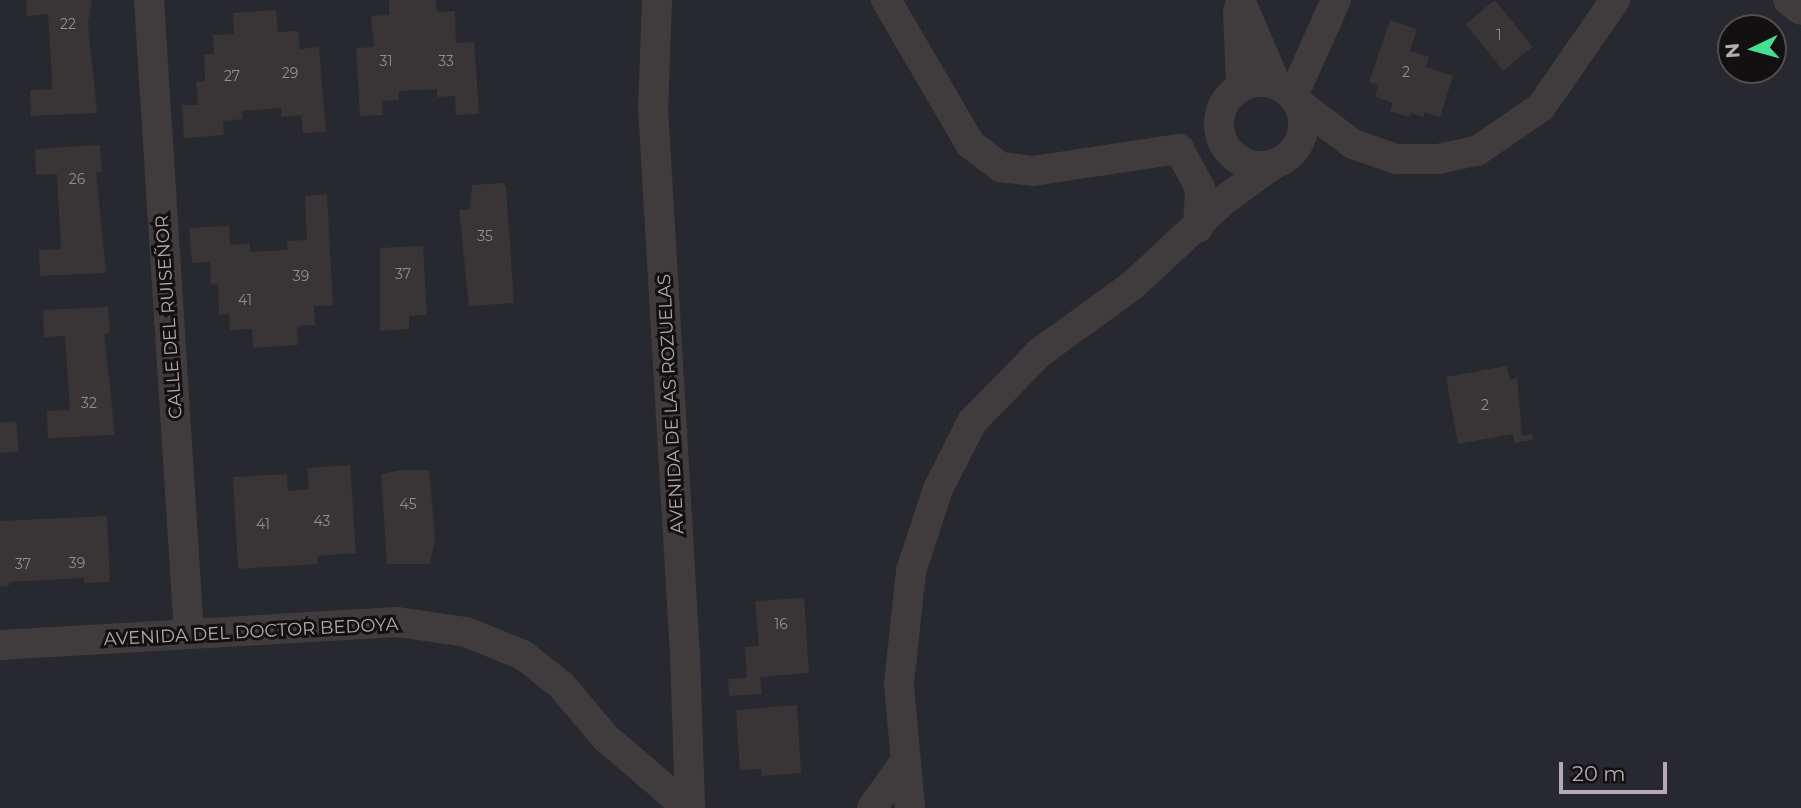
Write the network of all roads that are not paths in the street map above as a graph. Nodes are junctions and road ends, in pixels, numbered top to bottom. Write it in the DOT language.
graph roads {
  1 [pos="149,0"];
  2 [pos="657,0"];
  3 [pos="886,0"];
  4 [pos="1239,0"];
  5 [pos="1336,0"];
  6 [pos="1615,0"];
  7 [pos="1787,0"];
  8 [pos="1801,10"];
  9 [pos="1241,87"];
  10 [pos="1289,94"];
  11 [pos="1353,144"];
  12 [pos="1226,146"];
  13 [pos="1297,146"];
  14 [pos="1179,149"];
  15 [pos="1274,164"];
  16 [pos="1224,200"];
  17 [pos="1198,228"];
  18 [pos="189,634"];
  19 [pos="0,645"];
  20 [pos="904,763"];
  21 [pos="689,808"];
  22 [pos="872,808"];
  23 [pos="910,808"];
  1 -- 18 [label="street, CALLE DEL RUISEÑOR"];
  2 -- 21 [label="street, AVENIDA DE LAS ROZUELAS"];
  3 -- 14 [label="street"];
  4 -- 9 [label="street"];
  4 -- 10 [label="street"];
  5 -- 10 [label="street"];
  6 -- 11 [label="street"];
  7 -- 8 [label="street"];
  9 -- 10 [label="street"];
  9 -- 12 [label="street"];
  10 -- 11 [label="street"];
  10 -- 13 [label="street"];
  11 -- 13 [label="street"];
  12 -- 14 [label="street"];
  12 -- 15 [label="street"];
  12 -- 16 [label="street"];
  13 -- 15 [label="street"];
  14 -- 17 [label="street"];
  15 -- 16 [label="street"];
  16 -- 17 [label="street"];
  17 -- 20 [label="street"];
  18 -- 19 [label="street, AVENIDA DEL DOCTOR BEDOYA"];
  18 -- 21 [label="street, AVENIDA DEL DOCTOR BEDOYA"];
  20 -- 22 [label="street"];
  20 -- 23 [label="street"];
}
